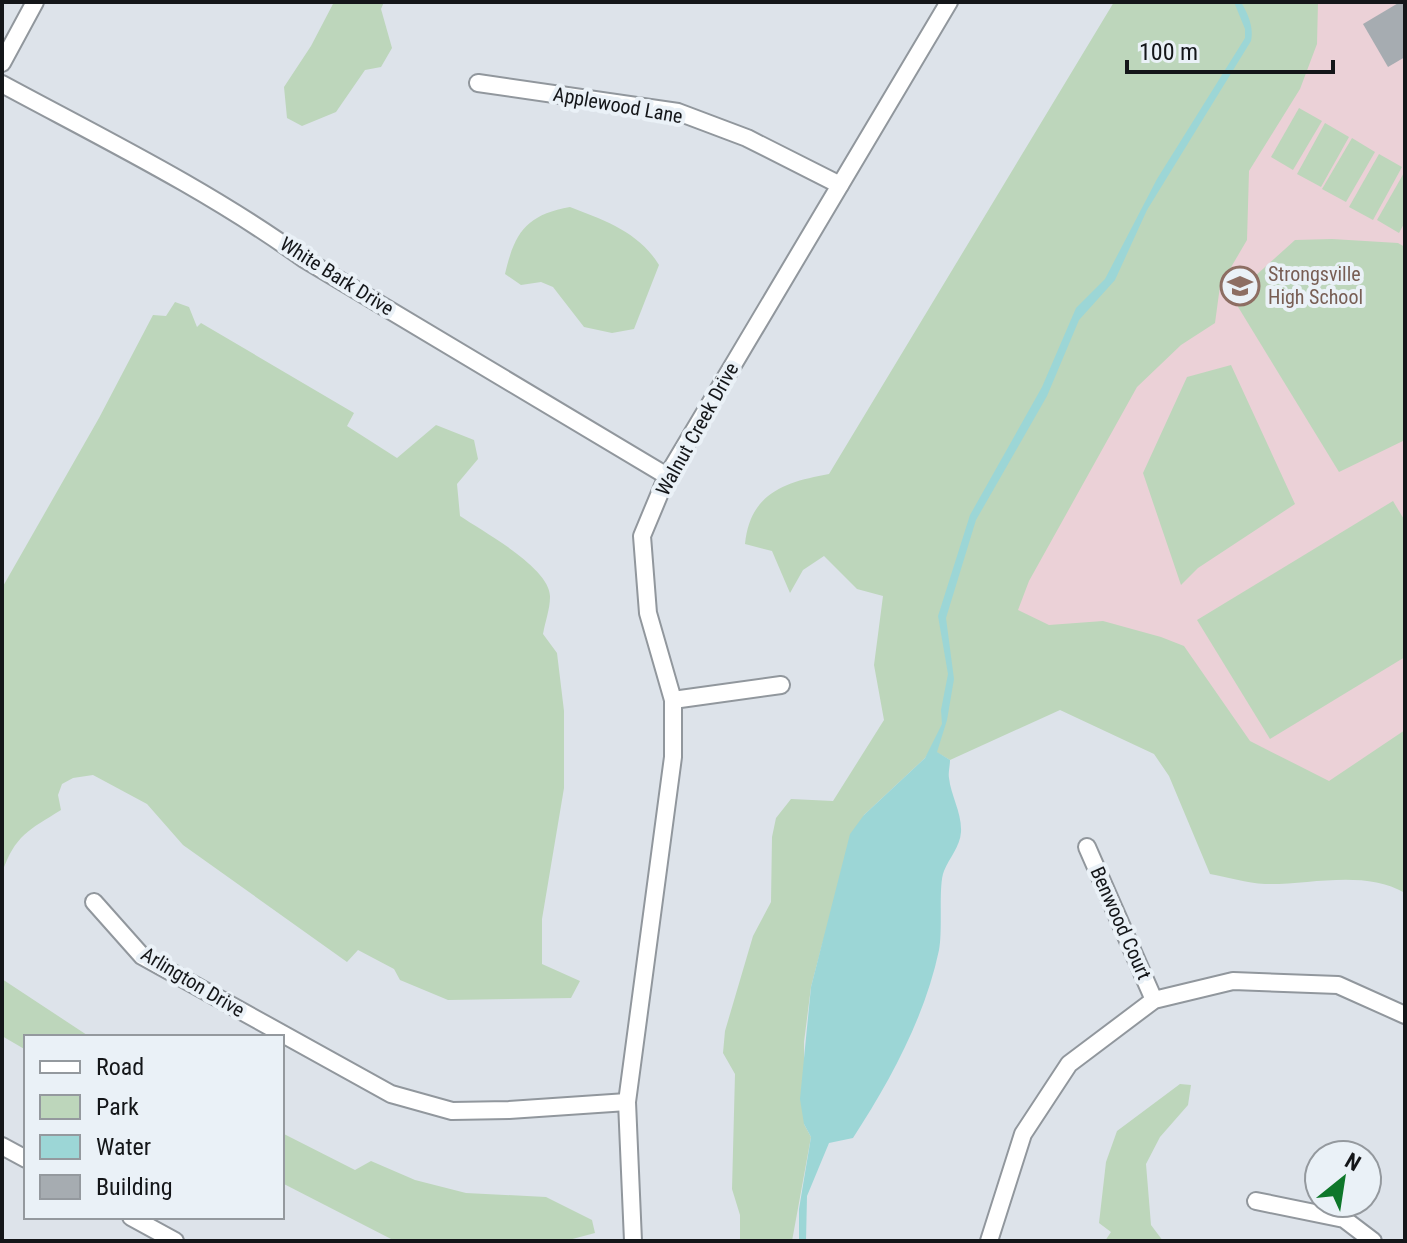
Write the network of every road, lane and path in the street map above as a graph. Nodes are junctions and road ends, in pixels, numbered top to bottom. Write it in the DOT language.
graph roads {
  1 [pos="35,2"];
  2 [pos="949,2"];
  3 [pos="2,63"];
  4 [pos="478,83"];
  5 [pos="2,84"];
  6 [pos="840,185"];
  7 [pos="667,476"];
  8 [pos="781,685"];
  9 [pos="673,700"];
  10 [pos="1087,847"];
  11 [pos="94,902"];
  12 [pos="1154,1000"];
  13 [pos="1405,1015"];
  14 [pos="627,1102"];
  15 [pos="2,1146"];
  16 [pos="24,1158"];
  17 [pos="1256,1201"];
  18 [pos="135,1219"];
  19 [pos="175,1241"];
  20 [pos="633,1241"];
  21 [pos="989,1241"];
  22 [pos="1373,1241"];
  1 -- 3 [label="street"];
  2 -- 6 [label="street, Walnut Creek Drive"];
  4 -- 6 [label="street, Applewood Lane"];
  5 -- 7 [label="street, White Bark Drive"];
  6 -- 7 [label="street, Walnut Creek Drive"];
  7 -- 9 [label="street, Walnut Creek Drive"];
  8 -- 9 [label="street"];
  9 -- 14 [label="street, Walnut Creek Drive"];
  10 -- 12 [label="street, Benwood Court"];
  11 -- 14 [label="street, Arlington Drive"];
  12 -- 13 [label="street"];
  12 -- 21 [label="street"];
  14 -- 20 [label="street, Walnut Creek Drive"];
  15 -- 16 [label="street"];
  17 -- 22 [label="street"];
  18 -- 19 [label="street"];
}
